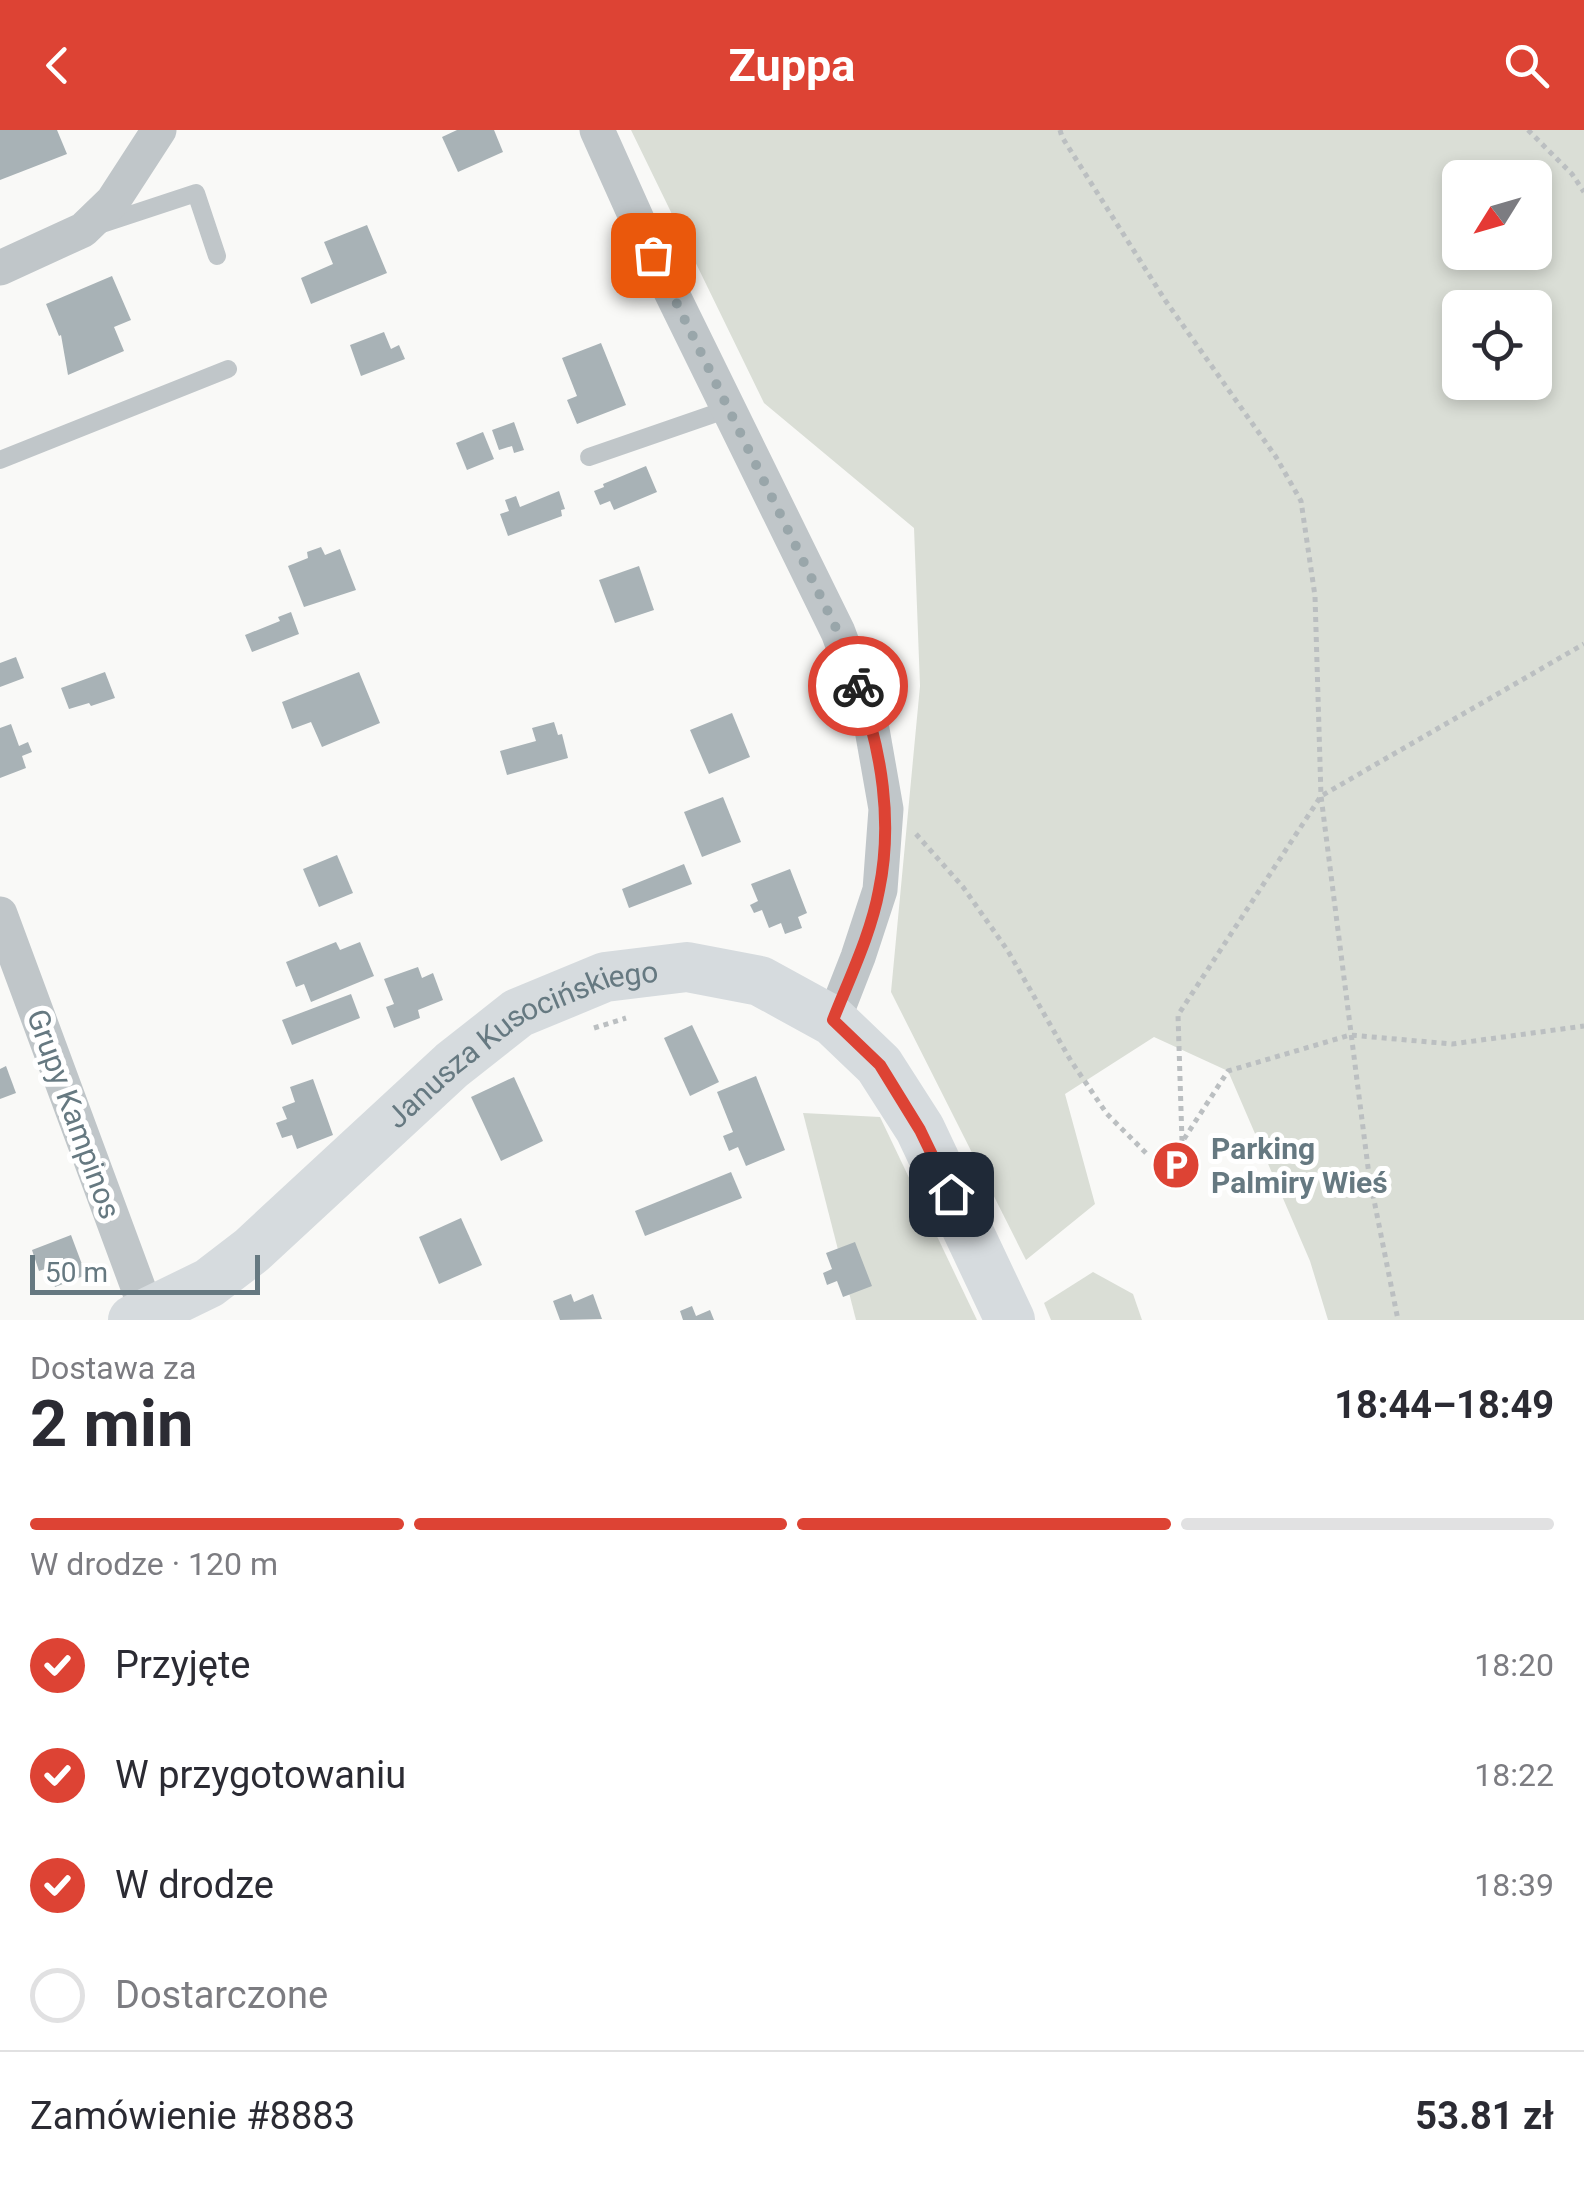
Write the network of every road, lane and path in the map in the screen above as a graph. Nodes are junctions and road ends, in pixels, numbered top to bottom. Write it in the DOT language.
graph roads {
  1 [pos="159,130"];
  2 [pos="596,130"];
  3 [pos="1060,130"];
  4 [pos="1528,130"];
  5 [pos="1572,174"];
  6 [pos="1584,182"];
  7 [pos="1584,192"];
  8 [pos="82,230"];
  9 [pos="217,256"];
  10 [pos="0,268"];
  11 [pos="228,369"];
  12 [pos="728,409"];
  13 [pos="590,457"];
  14 [pos="0,460"];
  15 [pos="1584,644"];
  16 [pos="1321,796"];
  17 [pos="886,809"];
  18 [pos="0,914"];
  19 [pos="628,1017"];
  20 [pos="833,1020"];
  21 [pos="1584,1026"];
  22 [pos="593,1028"];
  23 [pos="1350,1035"];
  24 [pos="1147,1154"];
  25 [pos="154,1315"];
  26 [pos="1010,1320"];
  27 [pos="1398,1320"];
  1 -- 8 [label="street"];
  2 -- 12 [label="street"];
  3 -- 16 [label="path"];
  4 -- 5 [label="path"];
  5 -- 6 [label="path"];
  5 -- 7 [label="path"];
  8 -- 9 [label="lane"];
  8 -- 10 [label="street"];
  11 -- 14 [label="lane"];
  12 -- 13 [label="lane"];
  12 -- 17 [label="street"];
  15 -- 16 [label="path"];
  16 -- 23 [label="path"];
  16 -- 23 [label="path"];
  17 -- 20 [label="street"];
  17 -- 24 [label="path"];
  18 -- 25 [label="street, Grupy Kampinos"];
  19 -- 22 [label="path"];
  20 -- 25 [label="street, Janusza Kusocińskiego"];
  20 -- 26 [label="street, Janusza Kusocińskiego"];
  21 -- 23 [label="path"];
  23 -- 27 [label="path"];
}
